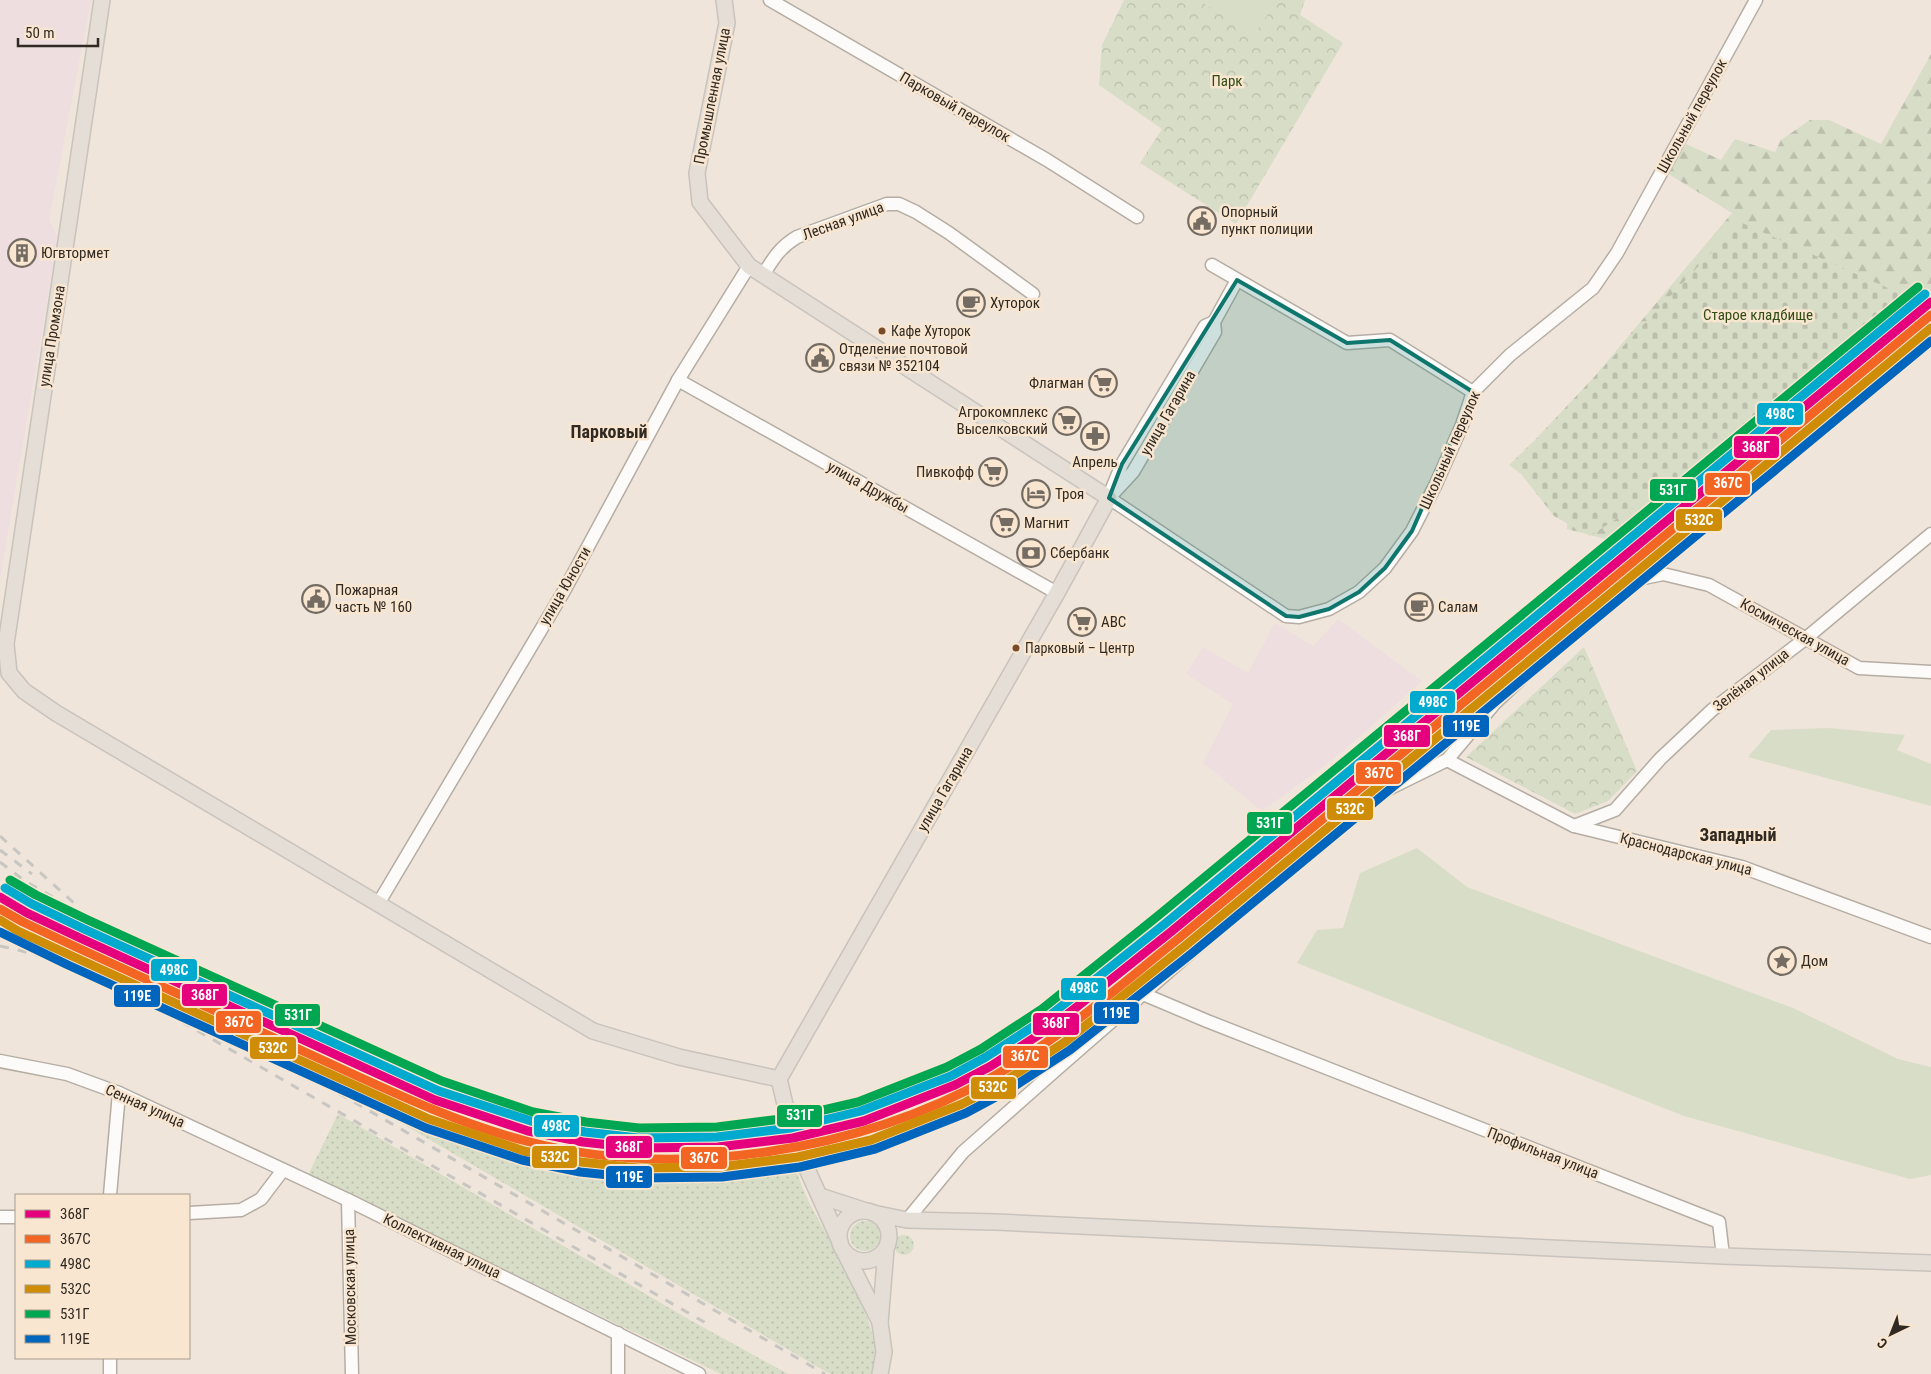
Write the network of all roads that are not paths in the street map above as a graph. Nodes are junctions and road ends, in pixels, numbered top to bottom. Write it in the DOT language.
graph roads {
  1 [pos="102,0"];
  2 [pos="724,0"];
  3 [pos="770,0"];
  4 [pos="1756,0"];
  5 [pos="1137,217"];
  6 [pos="1212,265"];
  7 [pos="749,266"];
  8 [pos="763,275"];
  9 [pos="1237,280"];
  10 [pos="1033,294"];
  11 [pos="678,380"];
  12 [pos="1473,392"];
  13 [pos="1109,498"];
  14 [pos="1931,534"];
  15 [pos="1057,593"];
  16 [pos="1805,638"];
  17 [pos="1931,672"];
  18 [pos="1447,760"];
  19 [pos="1574,826"];
  20 [pos="378,904"];
  21 [pos="1931,937"];
  22 [pos="1143,994"];
  23 [pos="0,1061"];
  24 [pos="779,1079"];
  25 [pos="119,1093"];
  26 [pos="283,1170"];
  27 [pos="110,1194"];
  28 [pos="820,1196"];
  29 [pos="348,1200"];
  30 [pos="871,1212"];
  31 [pos="190,1213"];
  32 [pos="0,1217"];
  33 [pos="15,1217"];
  34 [pos="908,1220"];
  35 [pos="888,1244"];
  36 [pos="841,1245"];
  37 [pos="1724,1256"];
  38 [pos="1931,1263"];
  39 [pos="880,1323"];
  40 [pos="618,1333"];
  41 [pos="110,1359"];
  42 [pos="110,1374"];
  43 [pos="352,1374"];
  44 [pos="618,1374"];
  45 [pos="699,1374"];
  46 [pos="880,1374"];
  1 -- 20 [label="main road, улица Промзона"];
  2 -- 7 [label="main road, Промышленная улица"];
  3 -- 5 [label="street, Парковый переулок"];
  4 -- 12 [label="street, Школьный переулок"];
  6 -- 9 [label="street"];
  7 -- 8 [label="main road"];
  7 -- 11 [label="street, улица Юности"];
  8 -- 10 [label="street, Лесная улица"];
  8 -- 13 [label="main road"];
  9 -- 12 [label="street"];
  9 -- 13 [label="street, улица Гагарина"];
  11 -- 15 [label="street, улица Дружбы"];
  11 -- 20 [label="street, улица Юности"];
  12 -- 13 [label="street, Школьный переулок"];
  13 -- 15 [label="main road, улица Гагарина"];
  14 -- 16 [label="street, Зелёная улица"];
  15 -- 24 [label="main road, улица Гагарина"];
  16 -- 17 [label="street, Космическая улица"];
  16 -- 18 [label="street, Космическая улица"];
  16 -- 19 [label="street, Зелёная улица"];
  18 -- 19 [label="street, Краснодарская улица"];
  18 -- 22 [label="street"];
  19 -- 21 [label="street, Краснодарская улица"];
  20 -- 24 [label="main road"];
  22 -- 34 [label="street"];
  22 -- 37 [label="street, Профильная улица"];
  23 -- 25 [label="street, Сенная улица"];
  24 -- 28 [label="main road"];
  25 -- 26 [label="street, Сенная улица"];
  25 -- 27 [label="street"];
  26 -- 29 [label="street, Коллективная улица"];
  26 -- 31 [label="street"];
  28 -- 30 [label="main road"];
  28 -- 36 [label="main road"];
  29 -- 40 [label="street, Коллективная улица"];
  29 -- 43 [label="street, Московская улица"];
  30 -- 34 [label="main road"];
  30 -- 35 [label="main road"];
  30 -- 36 [label="main road"];
  32 -- 33 [label="street"];
  34 -- 35 [label="main road"];
  34 -- 37 [label="main road"];
  35 -- 36 [label="main road"];
  35 -- 39 [label="main road"];
  36 -- 39 [label="main road"];
  37 -- 38 [label="main road"];
  39 -- 46 [label="main road"];
  40 -- 44 [label="street"];
  40 -- 45 [label="street, Коллективная улица"];
  41 -- 42 [label="street"];
}
